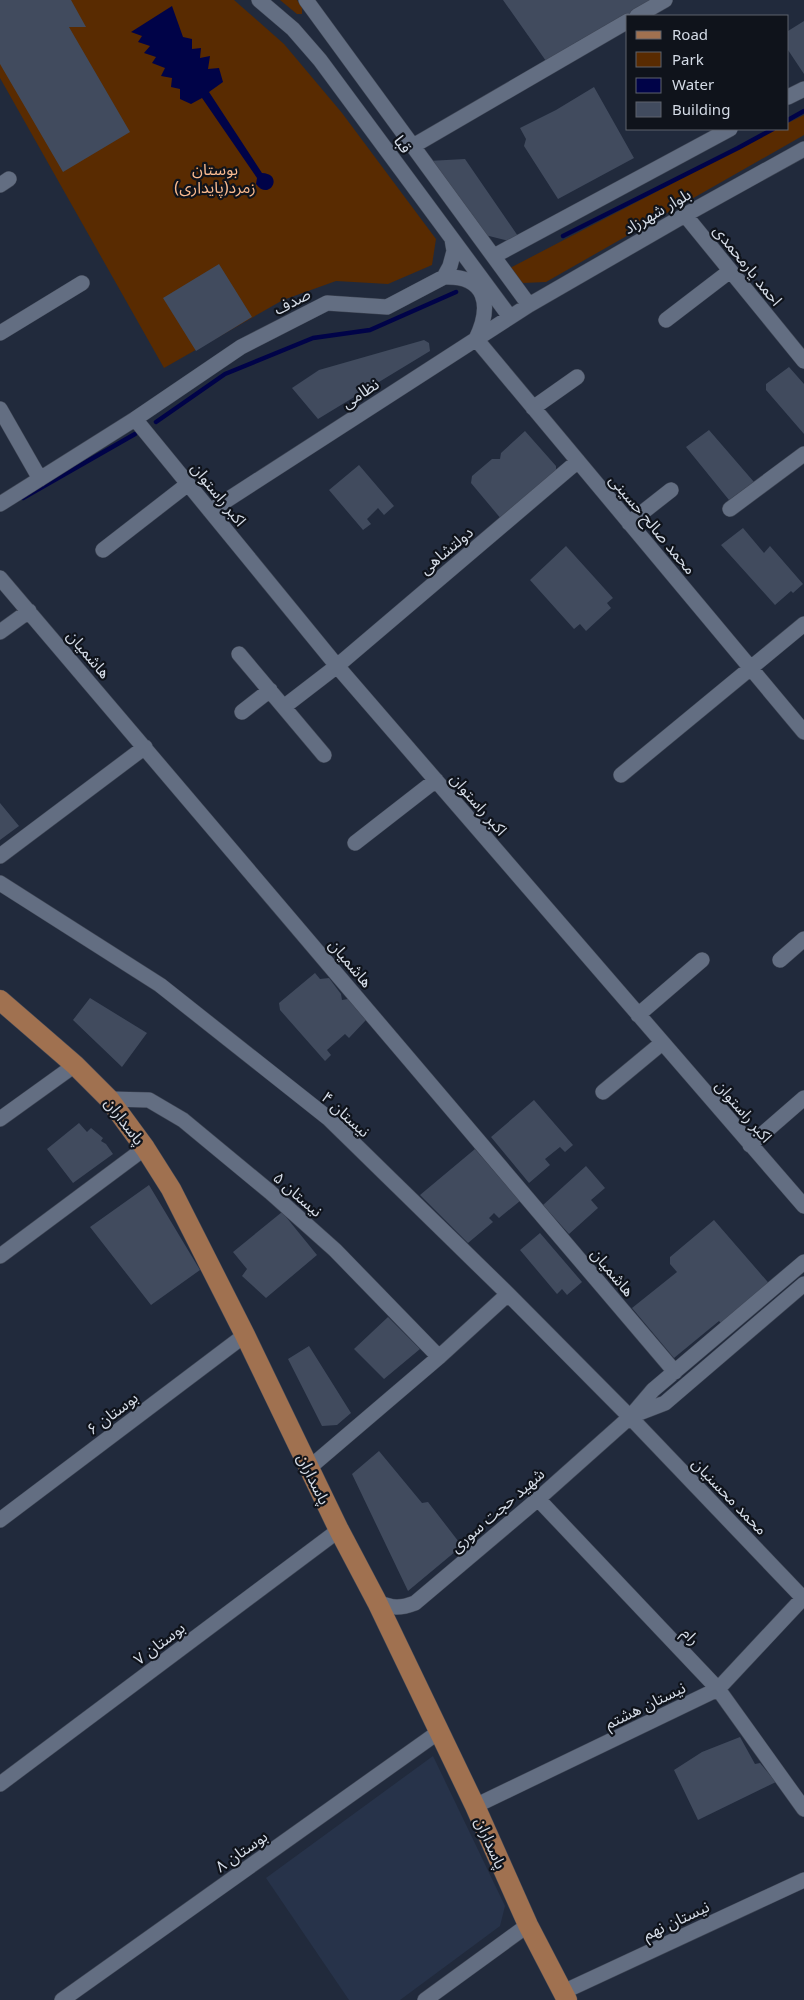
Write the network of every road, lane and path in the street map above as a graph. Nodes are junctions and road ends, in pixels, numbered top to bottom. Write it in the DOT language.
graph roads {
  1 [pos="259,0"];
  2 [pos="306,0"];
  3 [pos="664,0"];
  4 [pos="639,15"];
  5 [pos="626,22"];
  6 [pos="804,89"];
  7 [pos="789,96"];
  8 [pos="728,130"];
  9 [pos="413,146"];
  10 [pos="804,149"];
  11 [pos="684,215"];
  12 [pos="452,239"];
  13 [pos="494,256"];
  14 [pos="730,271"];
  15 [pos="444,277"];
  16 [pos="82,283"];
  17 [pos="529,304"];
  18 [pos="510,317"];
  19 [pos="666,320"];
  20 [pos="0,333"];
  21 [pos="476,339"];
  22 [pos="804,361"];
  23 [pos="577,376"];
  24 [pos="533,408"];
  25 [pos="0,409"];
  26 [pos="134,419"];
  27 [pos="804,454"];
  28 [pos="578,461"];
  29 [pos="40,479"];
  30 [pos="188,484"];
  31 [pos="671,490"];
  32 [pos="0,504"];
  33 [pos="730,510"];
  34 [pos="210,511"];
  35 [pos="629,523"];
  36 [pos="103,550"];
  37 [pos="0,578"];
  38 [pos="29,611"];
  39 [pos="804,624"];
  40 [pos="0,632"];
  41 [pos="239,654"];
  42 [pos="338,666"];
  43 [pos="751,669"];
  44 [pos="270,690"];
  45 [pos="284,706"];
  46 [pos="242,712"];
  47 [pos="804,732"];
  48 [pos="145,748"];
  49 [pos="324,755"];
  50 [pos="621,775"];
  51 [pos="436,780"];
  52 [pos="355,843"];
  53 [pos="0,856"];
  54 [pos="0,883"];
  55 [pos="804,939"];
  56 [pos="702,960"];
  57 [pos="780,960"];
  58 [pos="0,1000"];
  59 [pos="638,1015"];
  60 [pos="662,1043"];
  61 [pos="75,1065"];
  62 [pos="603,1092"];
  63 [pos="804,1098"];
  64 [pos="109,1099"];
  65 [pos="0,1119"];
  66 [pos="750,1145"];
  67 [pos="145,1148"];
  68 [pos="804,1206"];
  69 [pos="0,1256"];
  70 [pos="804,1262"];
  71 [pos="804,1284"];
  72 [pos="508,1294"];
  73 [pos="245,1335"];
  74 [pos="439,1357"];
  75 [pos="675,1372"];
  76 [pos="630,1417"];
  77 [pos="309,1468"];
  78 [pos="538,1499"];
  79 [pos="0,1520"];
  80 [pos="339,1530"];
  81 [pos="801,1592"];
  82 [pos="377,1602"];
  83 [pos="718,1689"];
  84 [pos="440,1731"];
  85 [pos="0,1784"];
  86 [pos="475,1806"];
  87 [pos="804,1809"];
  88 [pos="804,1880"];
  89 [pos="528,1926"];
  90 [pos="566,1996"];
  91 [pos="62,2000"];
  92 [pos="425,2000"];
  1 -- 12 [label="street, قبا"];
  2 -- 9 [label="street, قبا"];
  3 -- 4 [label="street"];
  5 -- 9 [label="street"];
  6 -- 7 [label="street"];
  8 -- 13 [label="street"];
  9 -- 13 [label="street, قبا"];
  10 -- 11 [label="street, بلوار شهرزاد"];
  11 -- 14 [label="street, احمد یارمحمدی"];
  11 -- 17 [label="street, بلوار شهرزاد"];
  12 -- 15 [label="street"];
  12 -- 18 [label="street, قبا"];
  13 -- 17 [label="street, قبا"];
  14 -- 19 [label="street"];
  14 -- 22 [label="street, احمد یارمحمدی"];
  15 -- 21 [label="street"];
  15 -- 26 [label="street, صدف"];
  16 -- 20 [label="street"];
  17 -- 18 [label="street, نظامی"];
  18 -- 21 [label="street, نظامی"];
  21 -- 24 [label="street, محمد صالح حسینی"];
  21 -- 34 [label="street, نظامی"];
  23 -- 24 [label="street"];
  24 -- 28 [label="street, محمد صالح حسینی"];
  25 -- 29 [label="street"];
  26 -- 29 [label="street, صدف"];
  26 -- 30 [label="street, اکبر راستوان"];
  27 -- 33 [label="street"];
  28 -- 35 [label="street, محمد صالح حسینی"];
  28 -- 42 [label="street, دولتشاهی"];
  29 -- 32 [label="street, صدف"];
  30 -- 34 [label="street, اکبر راستوان"];
  30 -- 36 [label="street"];
  31 -- 35 [label="street"];
  34 -- 42 [label="street, اکبر راستوان"];
  35 -- 43 [label="street, محمد صالح حسینی"];
  37 -- 38 [label="street, هاشمیان"];
  38 -- 40 [label="street"];
  38 -- 48 [label="street, هاشمیان"];
  39 -- 43 [label="street"];
  41 -- 44 [label="street"];
  42 -- 45 [label="street, دولتشاهی"];
  42 -- 51 [label="street, اکبر راستوان"];
  43 -- 47 [label="street, محمد صالح حسینی"];
  43 -- 50 [label="street"];
  44 -- 45 [label="street"];
  44 -- 46 [label="street"];
  45 -- 49 [label="street"];
  48 -- 53 [label="street"];
  48 -- 75 [label="street, هاشمیان"];
  51 -- 52 [label="street"];
  51 -- 59 [label="street, اکبر راستوان"];
  54 -- 72 [label="street, نیستان ۴"];
  55 -- 57 [label="street"];
  56 -- 59 [label="street"];
  58 -- 61 [label="main road, پاسداران"];
  59 -- 60 [label="street, اکبر راستوان"];
  60 -- 62 [label="street"];
  60 -- 66 [label="street, اکبر راستوان"];
  61 -- 64 [label="main road, پاسداران"];
  61 -- 65 [label="street"];
  63 -- 66 [label="street"];
  64 -- 67 [label="main road, پاسداران"];
  64 -- 74 [label="street, نیستان ۵"];
  66 -- 68 [label="street, اکبر راستوان"];
  67 -- 69 [label="street"];
  67 -- 73 [label="main road, پاسداران"];
  70 -- 75 [label="street, شهید حجت سوری"];
  71 -- 76 [label="street, شهید حجت سوری"];
  72 -- 74 [label="street"];
  72 -- 76 [label="street, نیستان ۴"];
  73 -- 77 [label="main road, پاسداران"];
  73 -- 79 [label="street, بوستان ۶"];
  74 -- 77 [label="street"];
  75 -- 76 [label="street, شهید حجت سوری"];
  76 -- 78 [label="street, شهید حجت سوری"];
  76 -- 81 [label="street, محمد محسنیان"];
  77 -- 80 [label="main road, پاسداران"];
  78 -- 82 [label="street, شهید حجت سوری"];
  78 -- 83 [label="street, رام"];
  80 -- 82 [label="main road, پاسداران"];
  80 -- 85 [label="street, بوستان ۷"];
  81 -- 83 [label="street, نیستان هشتم"];
  82 -- 84 [label="main road, پاسداران"];
  83 -- 86 [label="street, نیستان هشتم"];
  83 -- 87 [label="street, رام"];
  84 -- 86 [label="main road, پاسداران"];
  84 -- 91 [label="street, بوستان ۸"];
  86 -- 89 [label="main road, پاسداران"];
  88 -- 90 [label="street, نیستان نهم"];
  89 -- 90 [label="main road, پاسداران"];
  89 -- 92 [label="street"];
}
